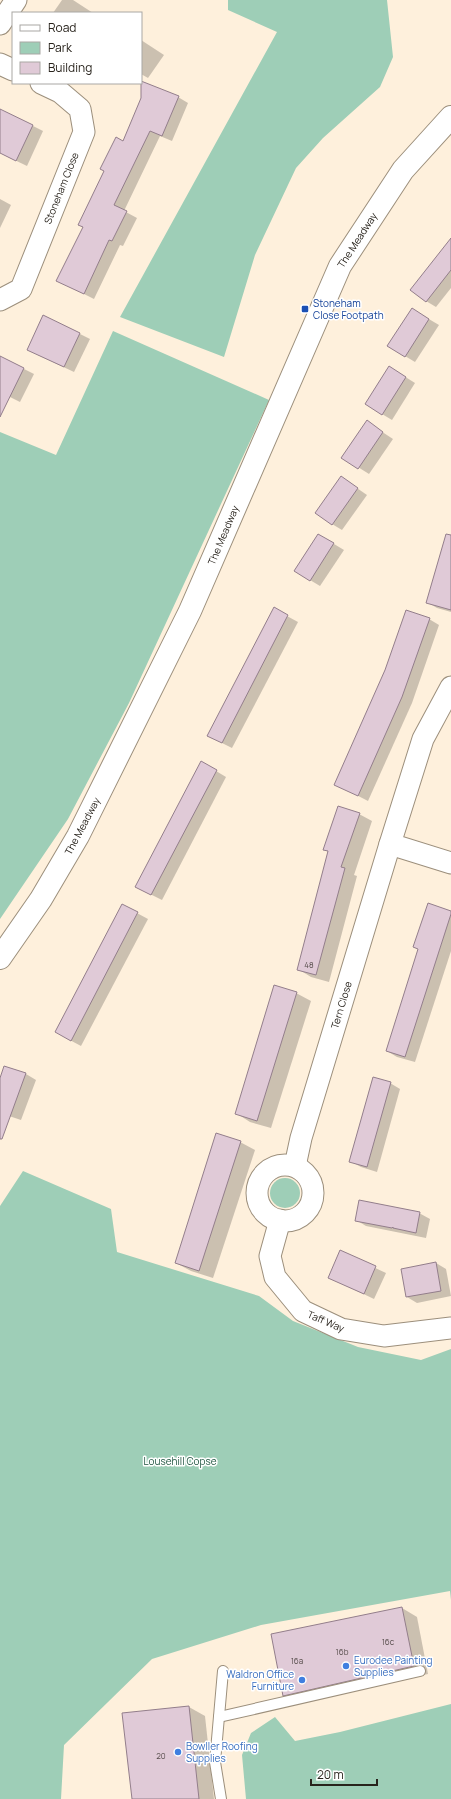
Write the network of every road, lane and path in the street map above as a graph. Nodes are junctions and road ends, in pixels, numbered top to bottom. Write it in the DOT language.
graph roads {
  1 [pos="16,0"];
  2 [pos="0,24"];
  3 [pos="0,64"];
  4 [pos="12,70"];
  5 [pos="43,84"];
  6 [pos="451,117"];
  7 [pos="0,300"];
  8 [pos="451,687"];
  9 [pos="390,844"];
  10 [pos="451,862"];
  11 [pos="0,958"];
  12 [pos="295,1166"];
  13 [pos="280,1220"];
  14 [pos="451,1328"];
  15 [pos="420,1670"];
  16 [pos="223,1671"];
  17 [pos="219,1717"];
  18 [pos="221,1799"];
  1 -- 2 [label="street"];
  3 -- 4 [label="street"];
  5 -- 7 [label="street, Stoneham Close"];
  6 -- 11 [label="street, The Meadway"];
  8 -- 9 [label="street, Tern Close"];
  9 -- 10 [label="street"];
  9 -- 12 [label="street, Tern Close"];
  12 -- 13 [label="street"];
  12 -- 13 [label="street"];
  13 -- 14 [label="street, Taff Way"];
  15 -- 17 [label="lane"];
  16 -- 17 [label="lane"];
  17 -- 18 [label="lane"];
}
